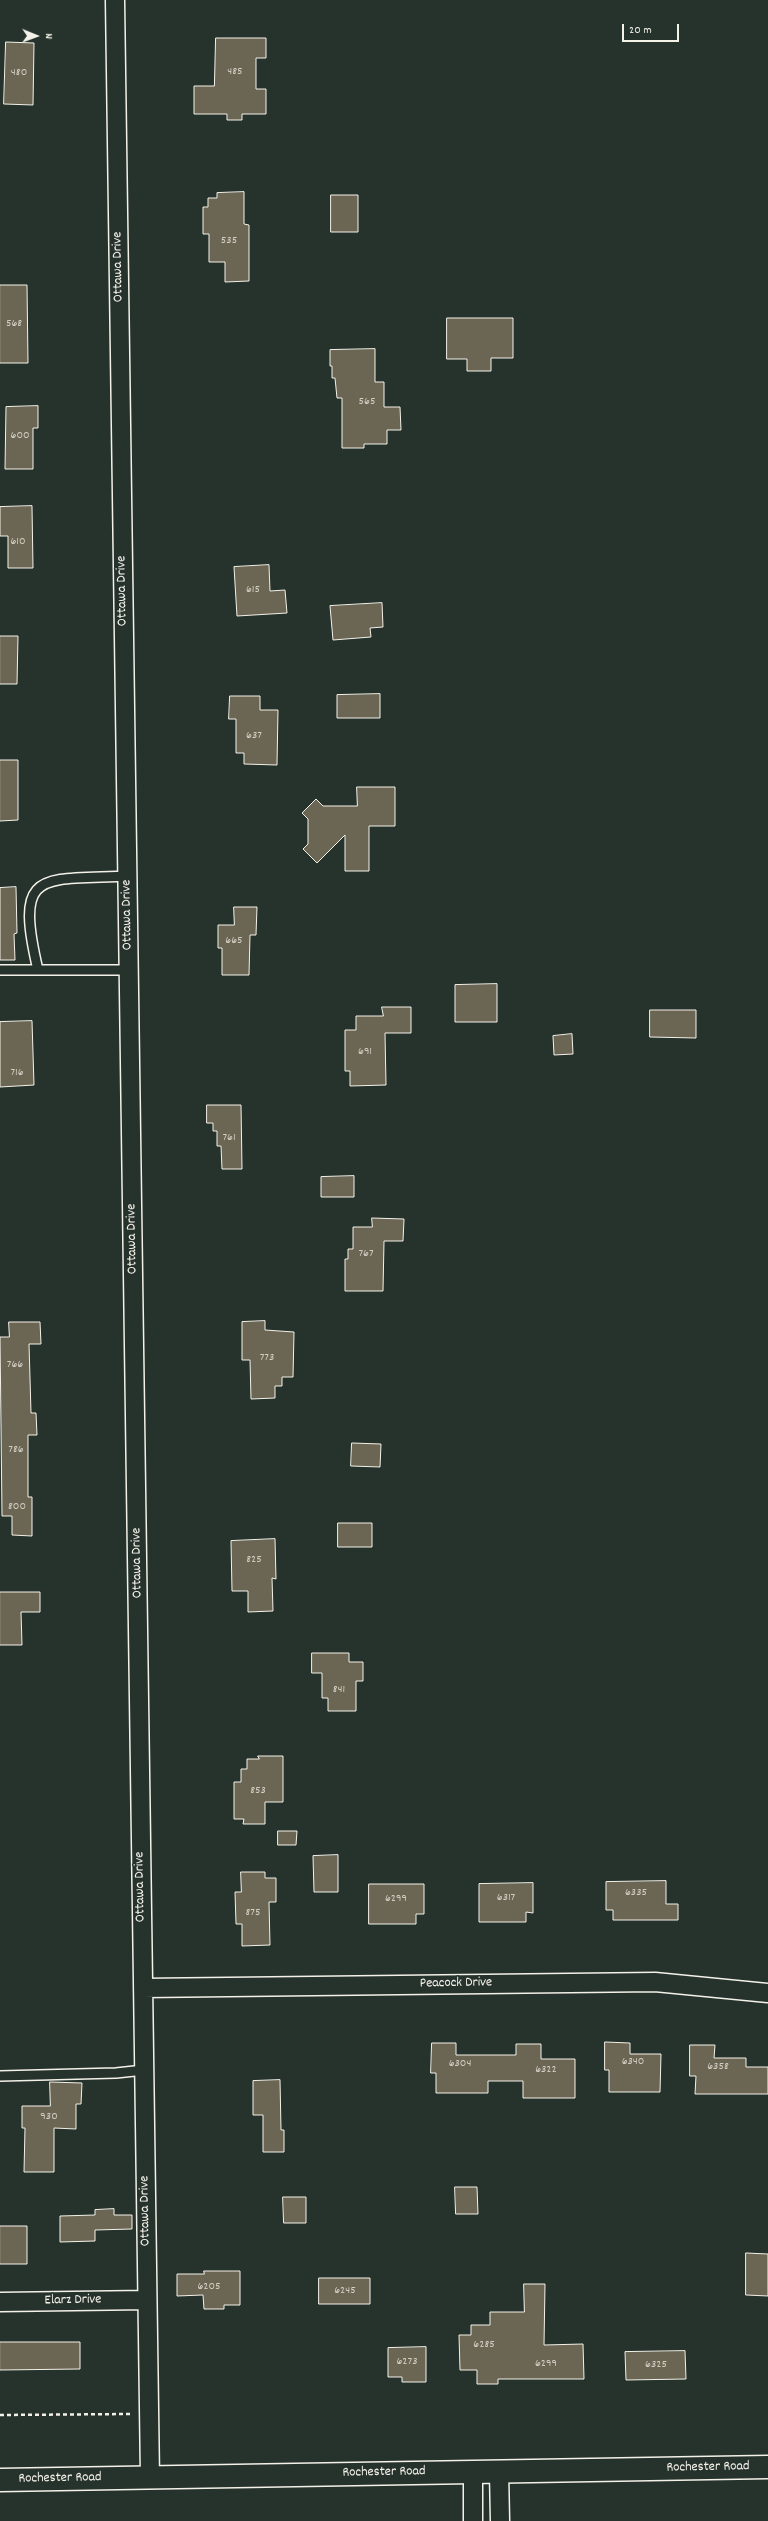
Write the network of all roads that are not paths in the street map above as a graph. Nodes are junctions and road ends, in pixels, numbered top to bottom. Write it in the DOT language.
graph roads {
  1 [pos="115,0"];
  2 [pos="128,876"];
  3 [pos="0,970"];
  4 [pos="38,970"];
  5 [pos="129,970"];
  6 [pos="143,1988"];
  7 [pos="768,1993"];
  8 [pos="144,2070"];
  9 [pos="0,2076"];
  10 [pos="147,2300"];
  11 [pos="0,2302"];
  12 [pos="768,2466"];
  13 [pos="499,2471"];
  14 [pos="473,2472"];
  15 [pos="150,2477"];
  16 [pos="0,2480"];
  17 [pos="473,2521"];
  18 [pos="500,2521"];
  1 -- 2 [label="street, Ottawa Drive"];
  2 -- 4 [label="lane"];
  2 -- 5 [label="street, Ottawa Drive"];
  3 -- 4 [label="lane"];
  4 -- 5 [label="lane"];
  5 -- 6 [label="street, Ottawa Drive"];
  6 -- 7 [label="street, Peacock Drive"];
  6 -- 8 [label="street, Ottawa Drive"];
  8 -- 9 [label="lane"];
  8 -- 10 [label="street, Ottawa Drive"];
  10 -- 11 [label="street, Elarz Drive"];
  10 -- 15 [label="street, Ottawa Drive"];
  12 -- 13 [label="main road, Rochester Road"];
  13 -- 14 [label="main road, Rochester Road"];
  13 -- 18 [label="street"];
  14 -- 15 [label="main road, Rochester Road"];
  14 -- 17 [label="street"];
  15 -- 16 [label="main road, Rochester Road"];
}
